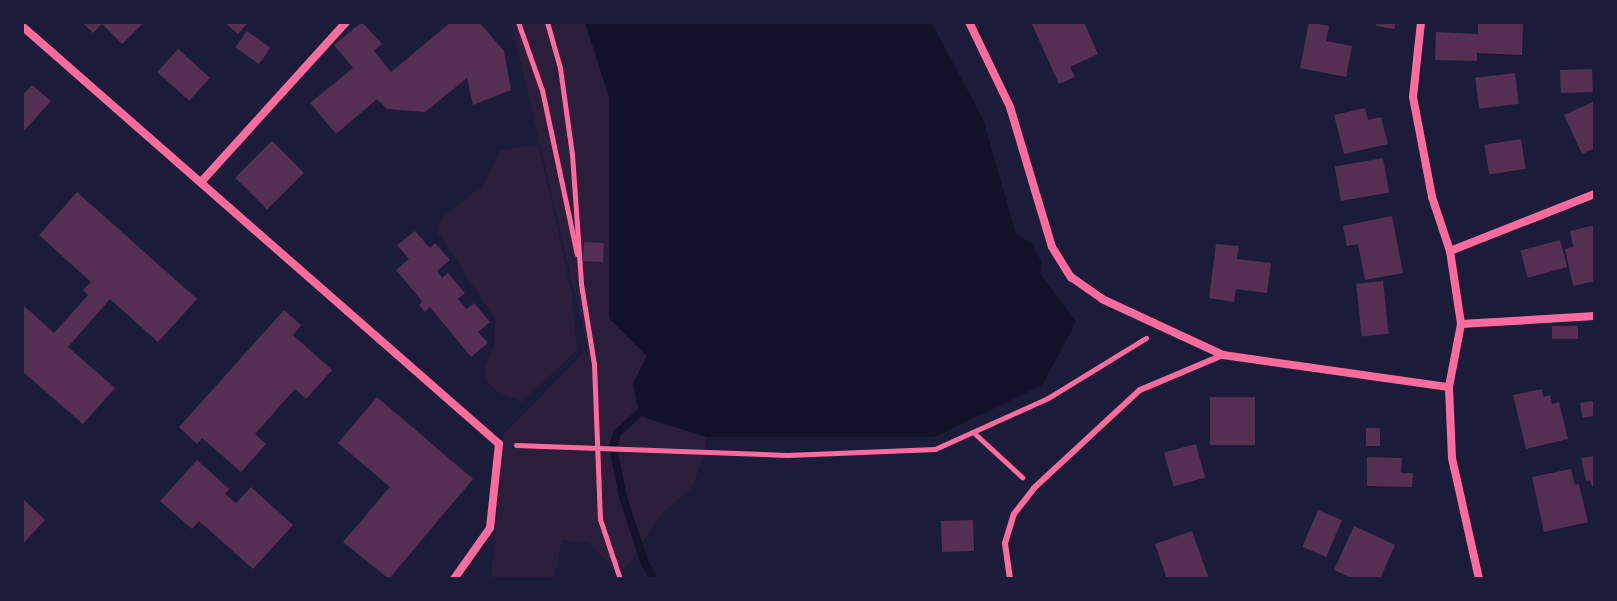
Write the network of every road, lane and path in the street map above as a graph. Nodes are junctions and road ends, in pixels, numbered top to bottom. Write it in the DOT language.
graph roads {
  1 [pos="346,22"];
  2 [pos="518,22"];
  3 [pos="547,22"];
  4 [pos="969,22"];
  5 [pos="1421,22"];
  6 [pos="22,26"];
  7 [pos="202,181"];
  8 [pos="1595,194"];
  9 [pos="1450,251"];
  10 [pos="579,267"];
  11 [pos="1595,316"];
  12 [pos="1461,324"];
  13 [pos="1165,327"];
  14 [pos="1223,355"];
  15 [pos="1449,387"];
  16 [pos="973,432"];
  17 [pos="499,444"];
  18 [pos="599,449"];
  19 [pos="1034,488"];
  20 [pos="454,579"];
  21 [pos="620,579"];
  22 [pos="1010,579"];
  23 [pos="1479,579"];
  1 -- 7 [label="street"];
  2 -- 10 [label="path"];
  3 -- 10 [label="path"];
  4 -- 13 [label="street"];
  5 -- 9 [label="street"];
  6 -- 7 [label="street"];
  7 -- 17 [label="street"];
  8 -- 9 [label="street"];
  9 -- 12 [label="street"];
  10 -- 18 [label="path"];
  11 -- 12 [label="street"];
  12 -- 15 [label="street"];
  13 -- 14 [label="street"];
  13 -- 16 [label="path"];
  14 -- 15 [label="street"];
  14 -- 19 [label="lane"];
  15 -- 23 [label="street"];
  16 -- 18 [label="path"];
  16 -- 19 [label="path"];
  17 -- 18 [label="path"];
  17 -- 20 [label="street"];
  18 -- 21 [label="path"];
  19 -- 22 [label="lane"];
}
